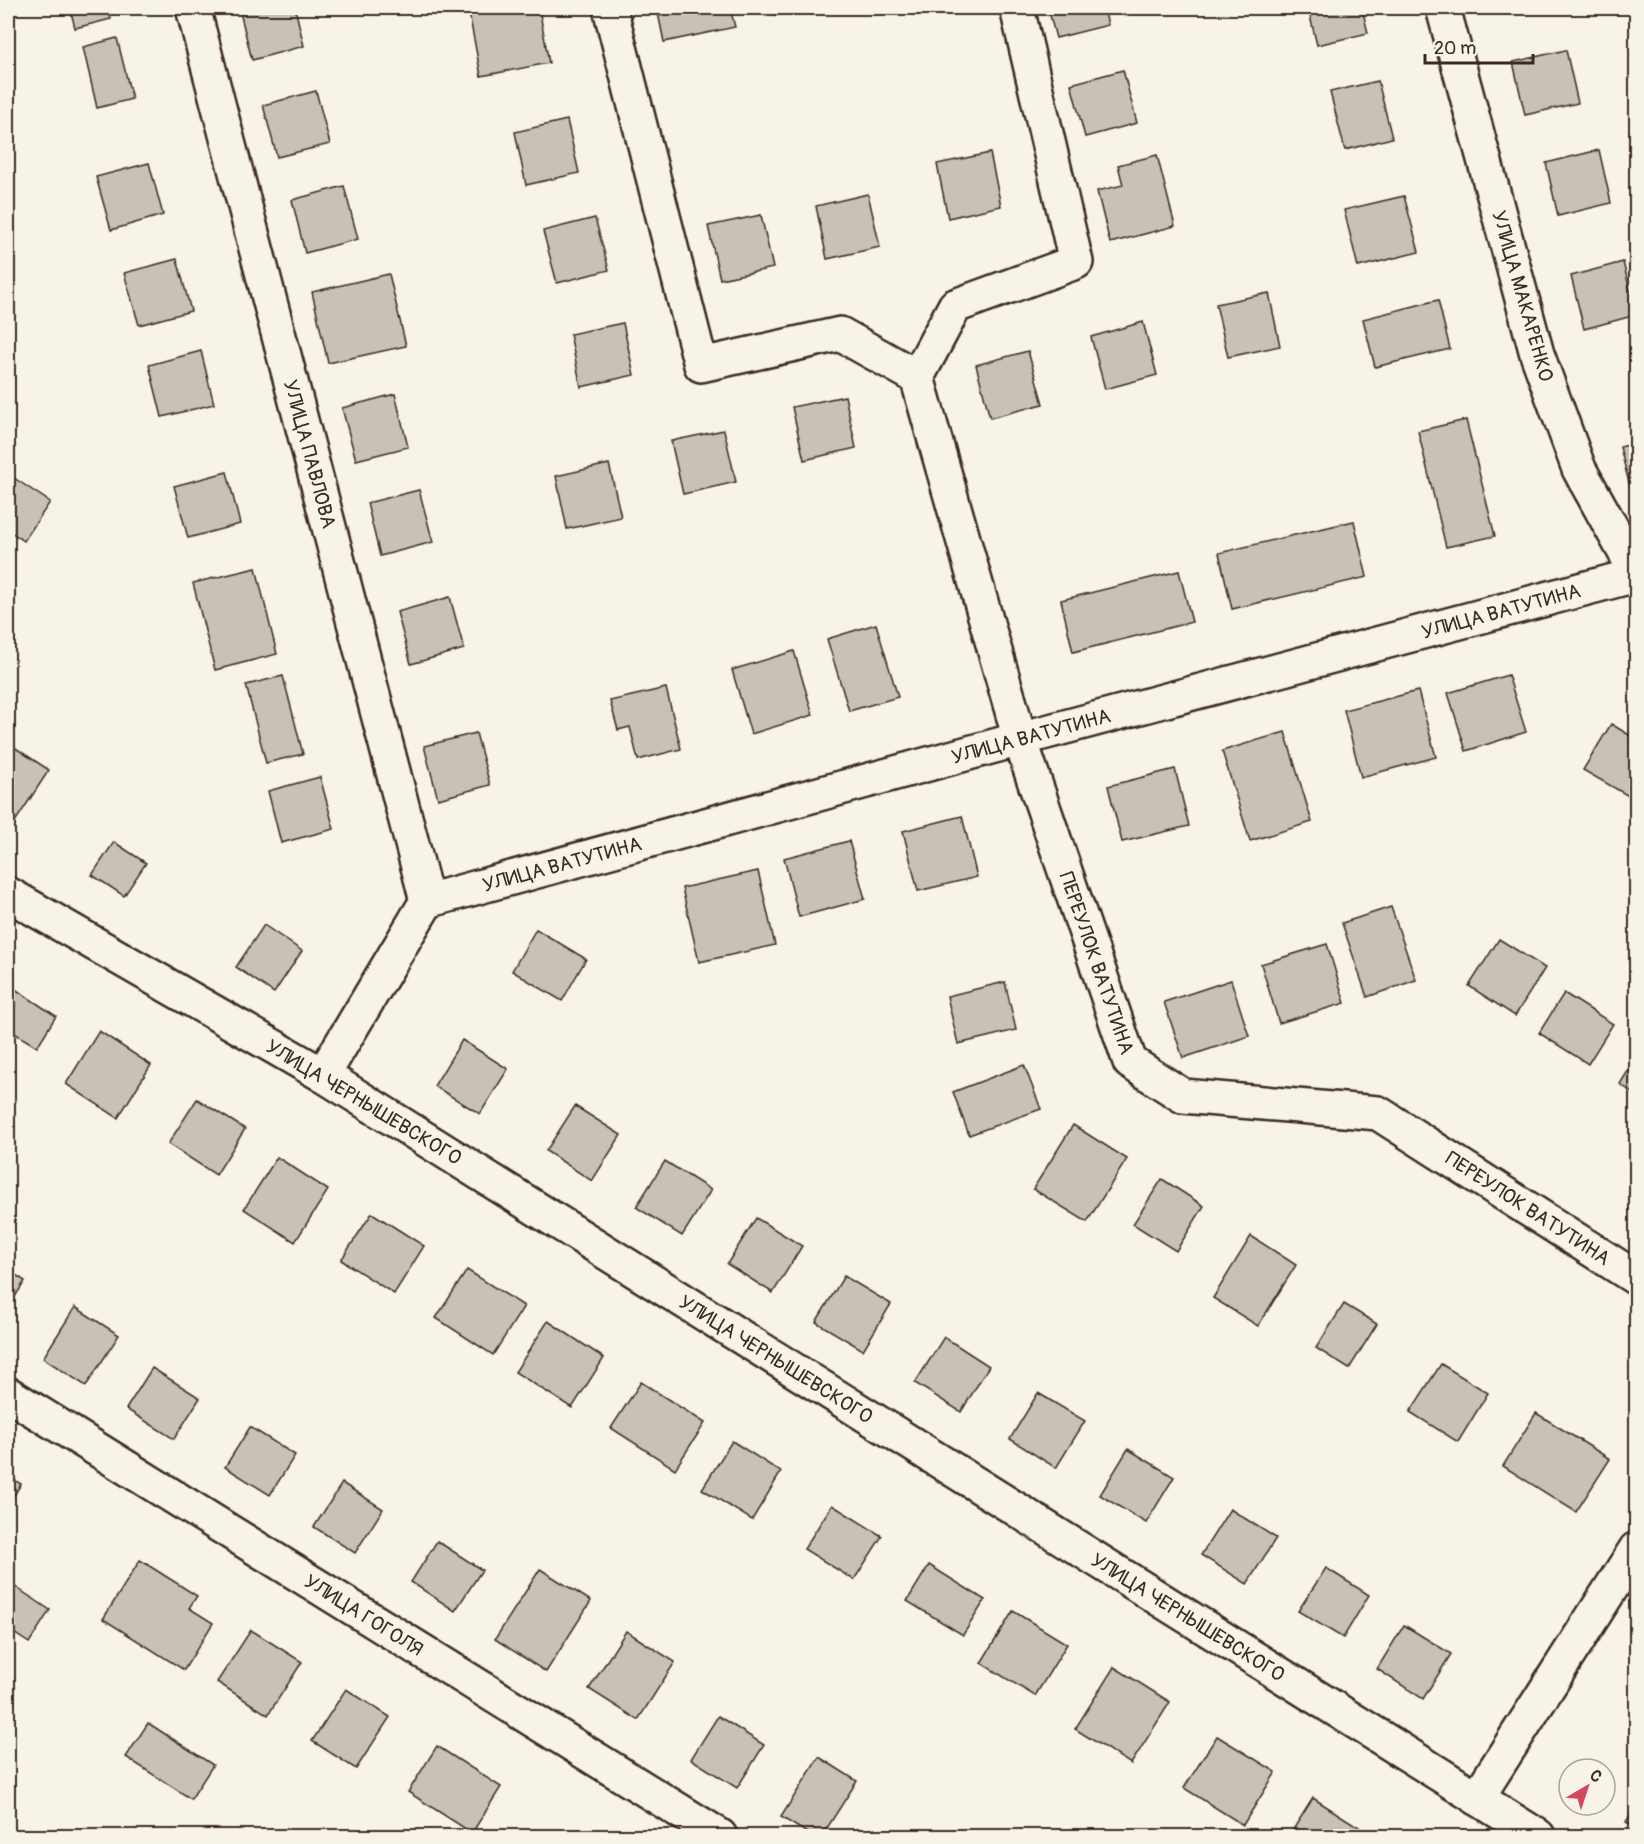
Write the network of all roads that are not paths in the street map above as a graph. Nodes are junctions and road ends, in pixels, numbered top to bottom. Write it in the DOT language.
graph roads {
  1 [pos="193,8"];
  2 [pos="610,8"];
  3 [pos="1017,8"];
  4 [pos="1443,8"];
  5 [pos="917,377"];
  6 [pos="1636,574"];
  7 [pos="1020,739"];
  8 [pos="8,894"];
  9 [pos="427,901"];
  10 [pos="323,1075"];
  11 [pos="1636,1278"];
  12 [pos="8,1394"];
  13 [pos="1636,1549"];
  14 [pos="1477,1798"];
  15 [pos="720,1836"];
  16 [pos="1538,1836"];
  1 -- 9 [label="street, УЛИЦА ПАВЛОВА"];
  2 -- 5 [label="street"];
  3 -- 5 [label="street"];
  4 -- 6 [label="street, УЛИЦА МАКАРЕНКО"];
  5 -- 7 [label="street, ПЕРЕУЛОК ВАТУТИНА"];
  6 -- 7 [label="street, УЛИЦА ВАТУТИНА"];
  7 -- 9 [label="street, УЛИЦА ВАТУТИНА"];
  7 -- 11 [label="street, ПЕРЕУЛОК ВАТУТИНА"];
  8 -- 10 [label="street, УЛИЦА ЧЕРНЫШЕВСКОГО"];
  9 -- 10 [label="street"];
  10 -- 14 [label="street, УЛИЦА ЧЕРНЫШЕВСКОГО"];
  12 -- 15 [label="street, УЛИЦА ГОГОЛЯ"];
  13 -- 14 [label="street"];
  14 -- 16 [label="street, УЛИЦА ЧЕРНЫШЕВСКОГО"];
}
